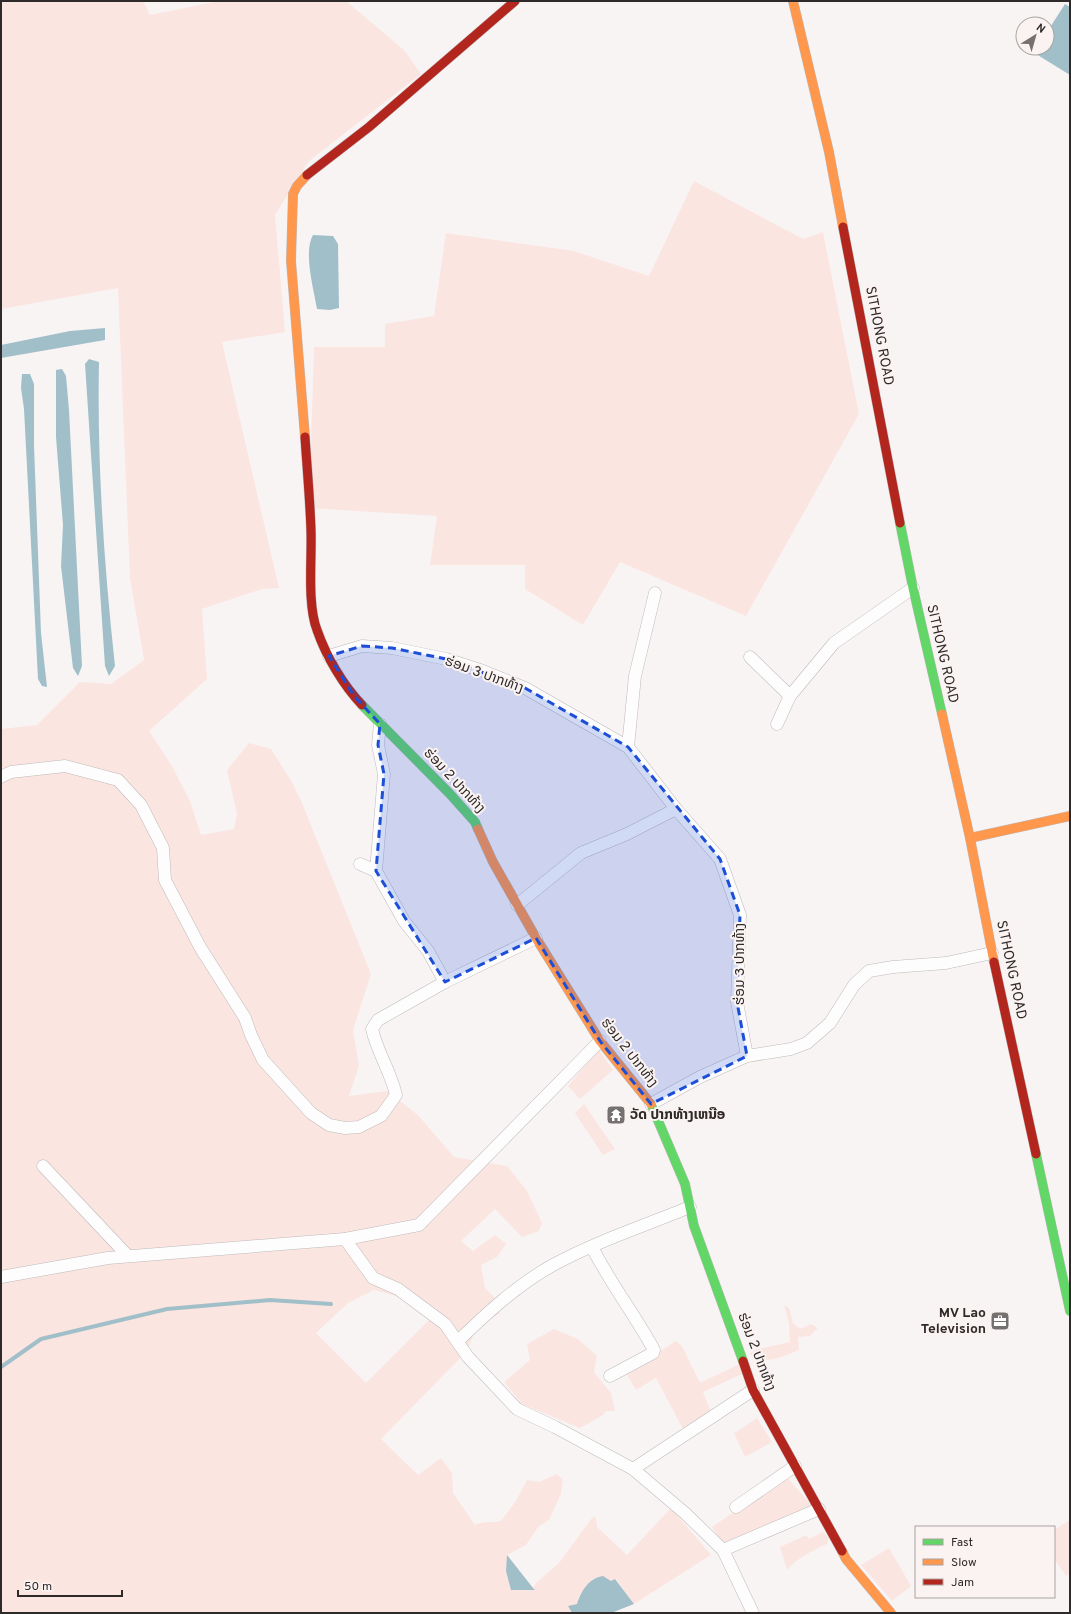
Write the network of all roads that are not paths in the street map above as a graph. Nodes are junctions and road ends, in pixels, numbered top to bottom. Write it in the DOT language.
graph roads {
  1 [pos="515,1"];
  2 [pos="793,1"];
  3 [pos="913,588"];
  4 [pos="655,593"];
  5 [pos="329,656"];
  6 [pos="750,657"];
  7 [pos="790,696"];
  8 [pos="380,724"];
  9 [pos="776,724"];
  10 [pos="628,747"];
  11 [pos="1,777"];
  12 [pos="676,809"];
  13 [pos="1070,816"];
  14 [pos="970,838"];
  15 [pos="360,864"];
  16 [pos="376,872"];
  17 [pos="517,905"];
  18 [pos="536,938"];
  19 [pos="992,953"];
  20 [pos="445,982"];
  21 [pos="600,1041"];
  22 [pos="747,1056"];
  23 [pos="650,1104"];
  24 [pos="43,1166"];
  25 [pos="690,1207"];
  26 [pos="345,1239"];
  27 [pos="592,1247"];
  28 [pos="128,1256"];
  29 [pos="1,1278"];
  30 [pos="1070,1311"];
  31 [pos="458,1341"];
  32 [pos="610,1376"];
  33 [pos="753,1390"];
  34 [pos="795,1466"];
  35 [pos="633,1469"];
  36 [pos="736,1507"];
  37 [pos="819,1509"];
  38 [pos="723,1550"];
  39 [pos="752,1613"];
  40 [pos="891,1613"];
  1 -- 5 [label="street, ຮ່ອມ 2 ປາກທ້າງ"];
  2 -- 3 [label="street, SITHONG ROAD"];
  3 -- 7 [label="street"];
  3 -- 14 [label="street, SITHONG ROAD"];
  4 -- 10 [label="street"];
  5 -- 8 [label="street, ຮ່ອມ 2 ປາກທ້າງ"];
  5 -- 10 [label="street, ຮ່ອມ 3 ປາກທ້າງ"];
  6 -- 7 [label="street"];
  7 -- 9 [label="street"];
  8 -- 16 [label="street"];
  8 -- 17 [label="street, ຮ່ອມ 2 ປາກທ້າງ"];
  10 -- 12 [label="street, ຮ່ອມ 3 ປາກທ້າງ"];
  11 -- 20 [label="street"];
  12 -- 17 [label="street"];
  12 -- 22 [label="street, ຮ່ອມ 3 ປາກທ້າງ"];
  13 -- 14 [label="street"];
  14 -- 19 [label="street, SITHONG ROAD"];
  15 -- 16 [label="street"];
  16 -- 20 [label="street"];
  17 -- 18 [label="street, ຮ່ອມ 2 ປາກທ້າງ"];
  18 -- 20 [label="street"];
  18 -- 21 [label="street, ຮ່ອມ 2 ປາກທ້າງ"];
  19 -- 22 [label="street"];
  19 -- 30 [label="street, SITHONG ROAD"];
  21 -- 23 [label="street, ຮ່ອມ 2 ປາກທ້າງ"];
  21 -- 26 [label="street"];
  22 -- 23 [label="street"];
  23 -- 25 [label="street, ຮ່ອມ 2 ປາກທ້າງ"];
  24 -- 28 [label="street"];
  25 -- 27 [label="street"];
  25 -- 33 [label="street, ຮ່ອມ 2 ປາກທ້າງ"];
  26 -- 28 [label="street"];
  26 -- 31 [label="street"];
  27 -- 31 [label="street"];
  27 -- 32 [label="street"];
  28 -- 29 [label="street"];
  31 -- 35 [label="street"];
  33 -- 34 [label="street, ຮ່ອມ 2 ປາກທ້າງ"];
  33 -- 35 [label="street"];
  34 -- 36 [label="street"];
  34 -- 37 [label="street, ຮ່ອມ 2 ປາກທ້າງ"];
  35 -- 38 [label="street"];
  37 -- 38 [label="street"];
  37 -- 40 [label="street, ຮ່ອມ 2 ປາກທ້າງ"];
  38 -- 39 [label="street"];
}
